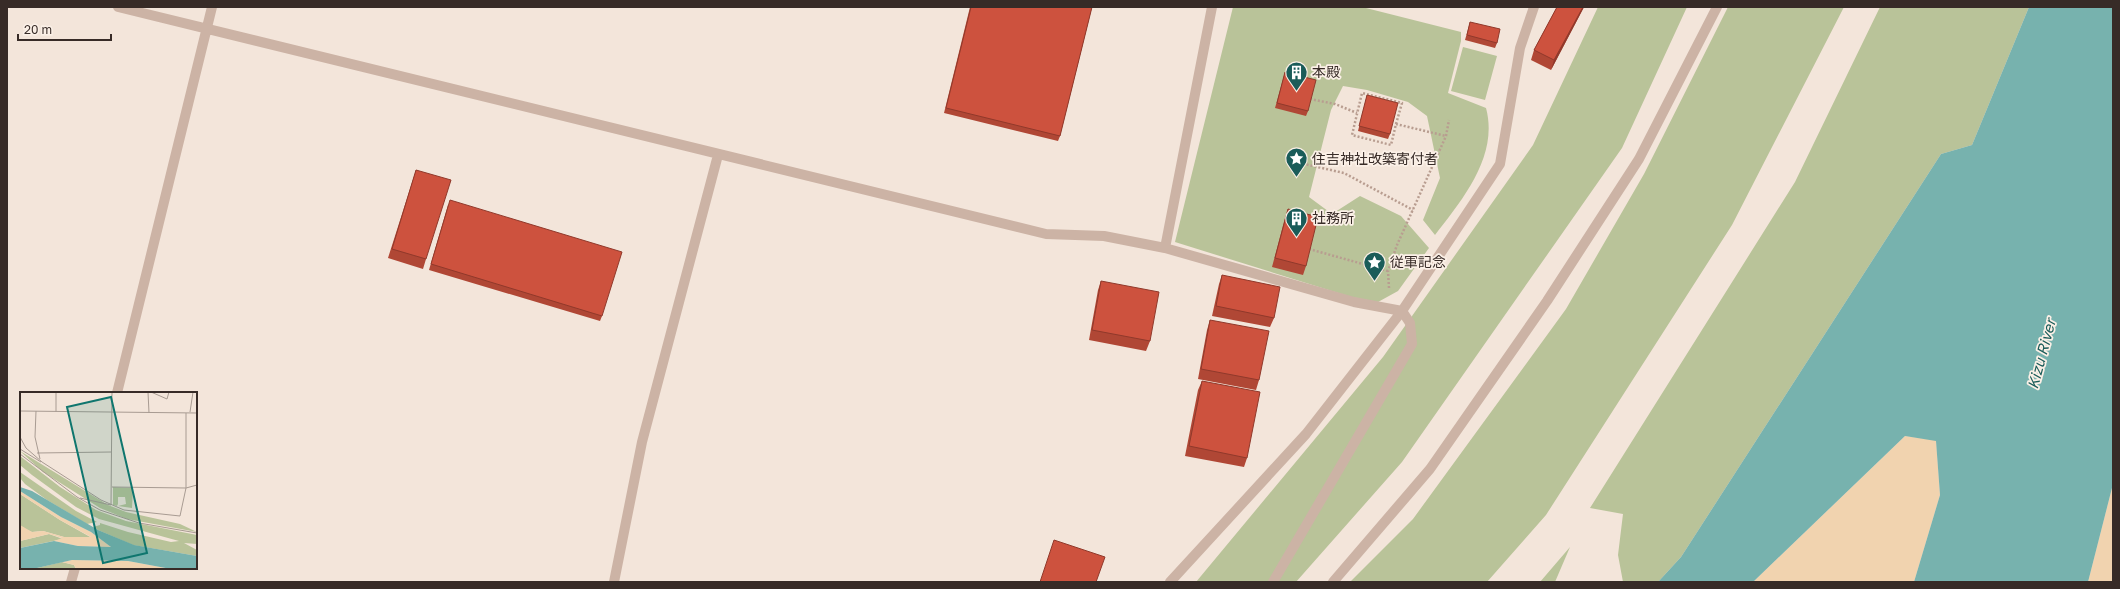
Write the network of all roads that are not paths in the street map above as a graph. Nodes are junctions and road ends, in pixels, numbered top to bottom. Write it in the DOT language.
graph roads {
  1 [pos="118,7"];
  2 [pos="212,7"];
  3 [pos="1212,7"];
  4 [pos="1534,7"];
  5 [pos="1717,7"];
  6 [pos="206,29"];
  7 [pos="718,155"];
  8 [pos="1165,248"];
  9 [pos="1402,311"];
  10 [pos="117,392"];
  11 [pos="74,569"];
  12 [pos="71,582"];
  13 [pos="614,582"];
  14 [pos="1170,582"];
  15 [pos="1273,582"];
  16 [pos="1333,582"];
  1 -- 6 [label="street"];
  2 -- 6 [label="street"];
  3 -- 8 [label="street"];
  4 -- 9 [label="street"];
  5 -- 16 [label="street"];
  6 -- 7 [label="street"];
  6 -- 10 [label="street"];
  7 -- 8 [label="street"];
  7 -- 13 [label="street"];
  8 -- 9 [label="street"];
  9 -- 14 [label="street"];
  9 -- 15 [label="street"];
  11 -- 12 [label="street"];
}
